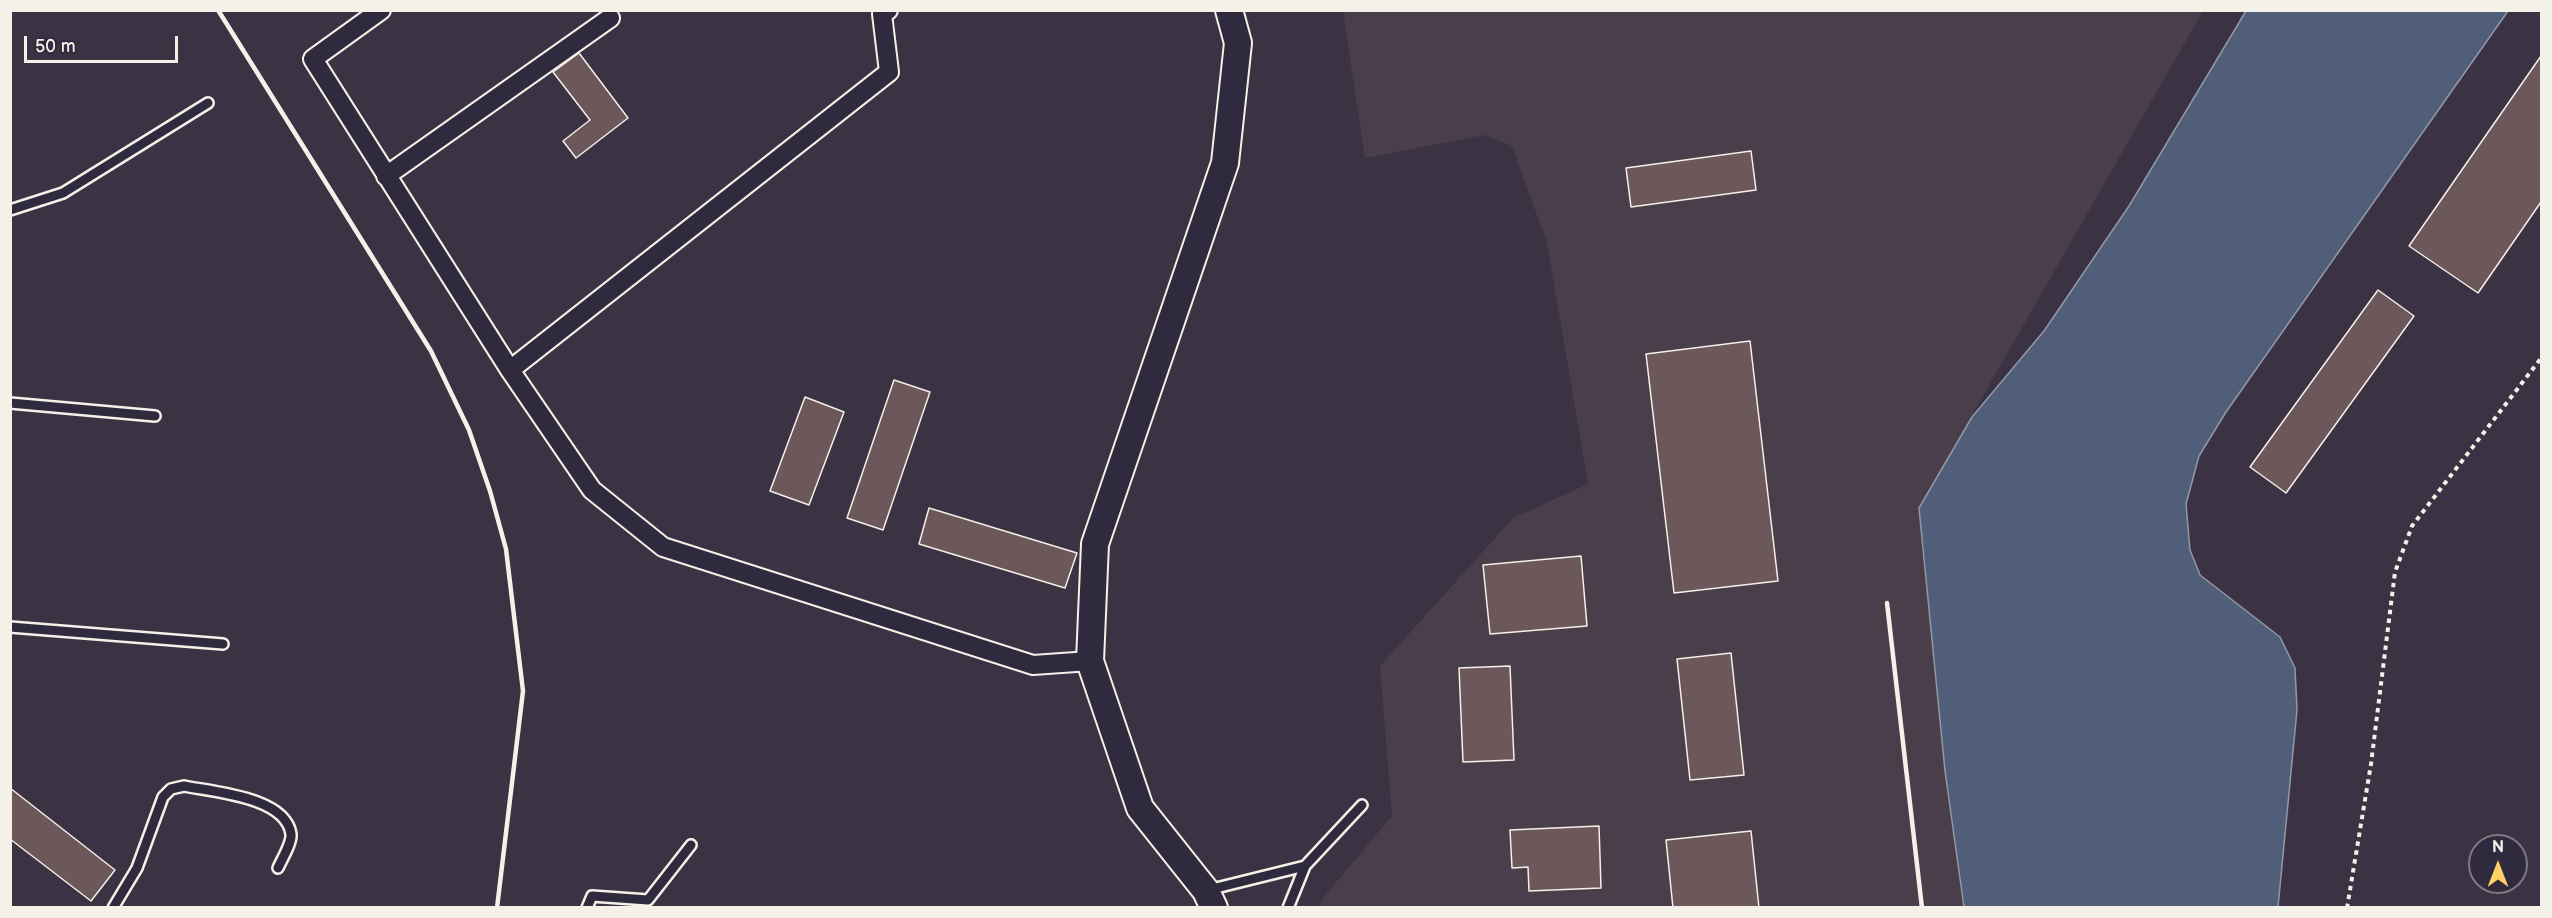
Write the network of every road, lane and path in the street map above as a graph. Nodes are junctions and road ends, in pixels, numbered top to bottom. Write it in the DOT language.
graph roads {
  1 [pos="381,10"];
  2 [pos="888,10"];
  3 [pos="1229,10"];
  4 [pos="610,18"];
  5 [pos="208,103"];
  6 [pos="386,176"];
  7 [pos="10,210"];
  8 [pos="2541,357"];
  9 [pos="510,370"];
  10 [pos="10,404"];
  11 [pos="155,416"];
  12 [pos="10,627"];
  13 [pos="223,644"];
  14 [pos="1090,662"];
  15 [pos="1362,805"];
  16 [pos="690,845"];
  17 [pos="1305,866"];
  18 [pos="278,868"];
  19 [pos="1210,899"];
  20 [pos="113,908"];
  21 [pos="587,908"];
  22 [pos="1288,908"];
  23 [pos="2347,908"];
  1 -- 6 [label="street"];
  2 -- 9 [label="street"];
  3 -- 14 [label="street"];
  4 -- 6 [label="street"];
  5 -- 7 [label="lane"];
  6 -- 9 [label="street"];
  8 -- 23 [label="path"];
  9 -- 14 [label="street"];
  10 -- 11 [label="lane"];
  12 -- 13 [label="lane"];
  14 -- 19 [label="street"];
  15 -- 17 [label="lane"];
  16 -- 21 [label="lane"];
  17 -- 19 [label="lane"];
  17 -- 22 [label="lane"];
  18 -- 20 [label="lane"];
}
